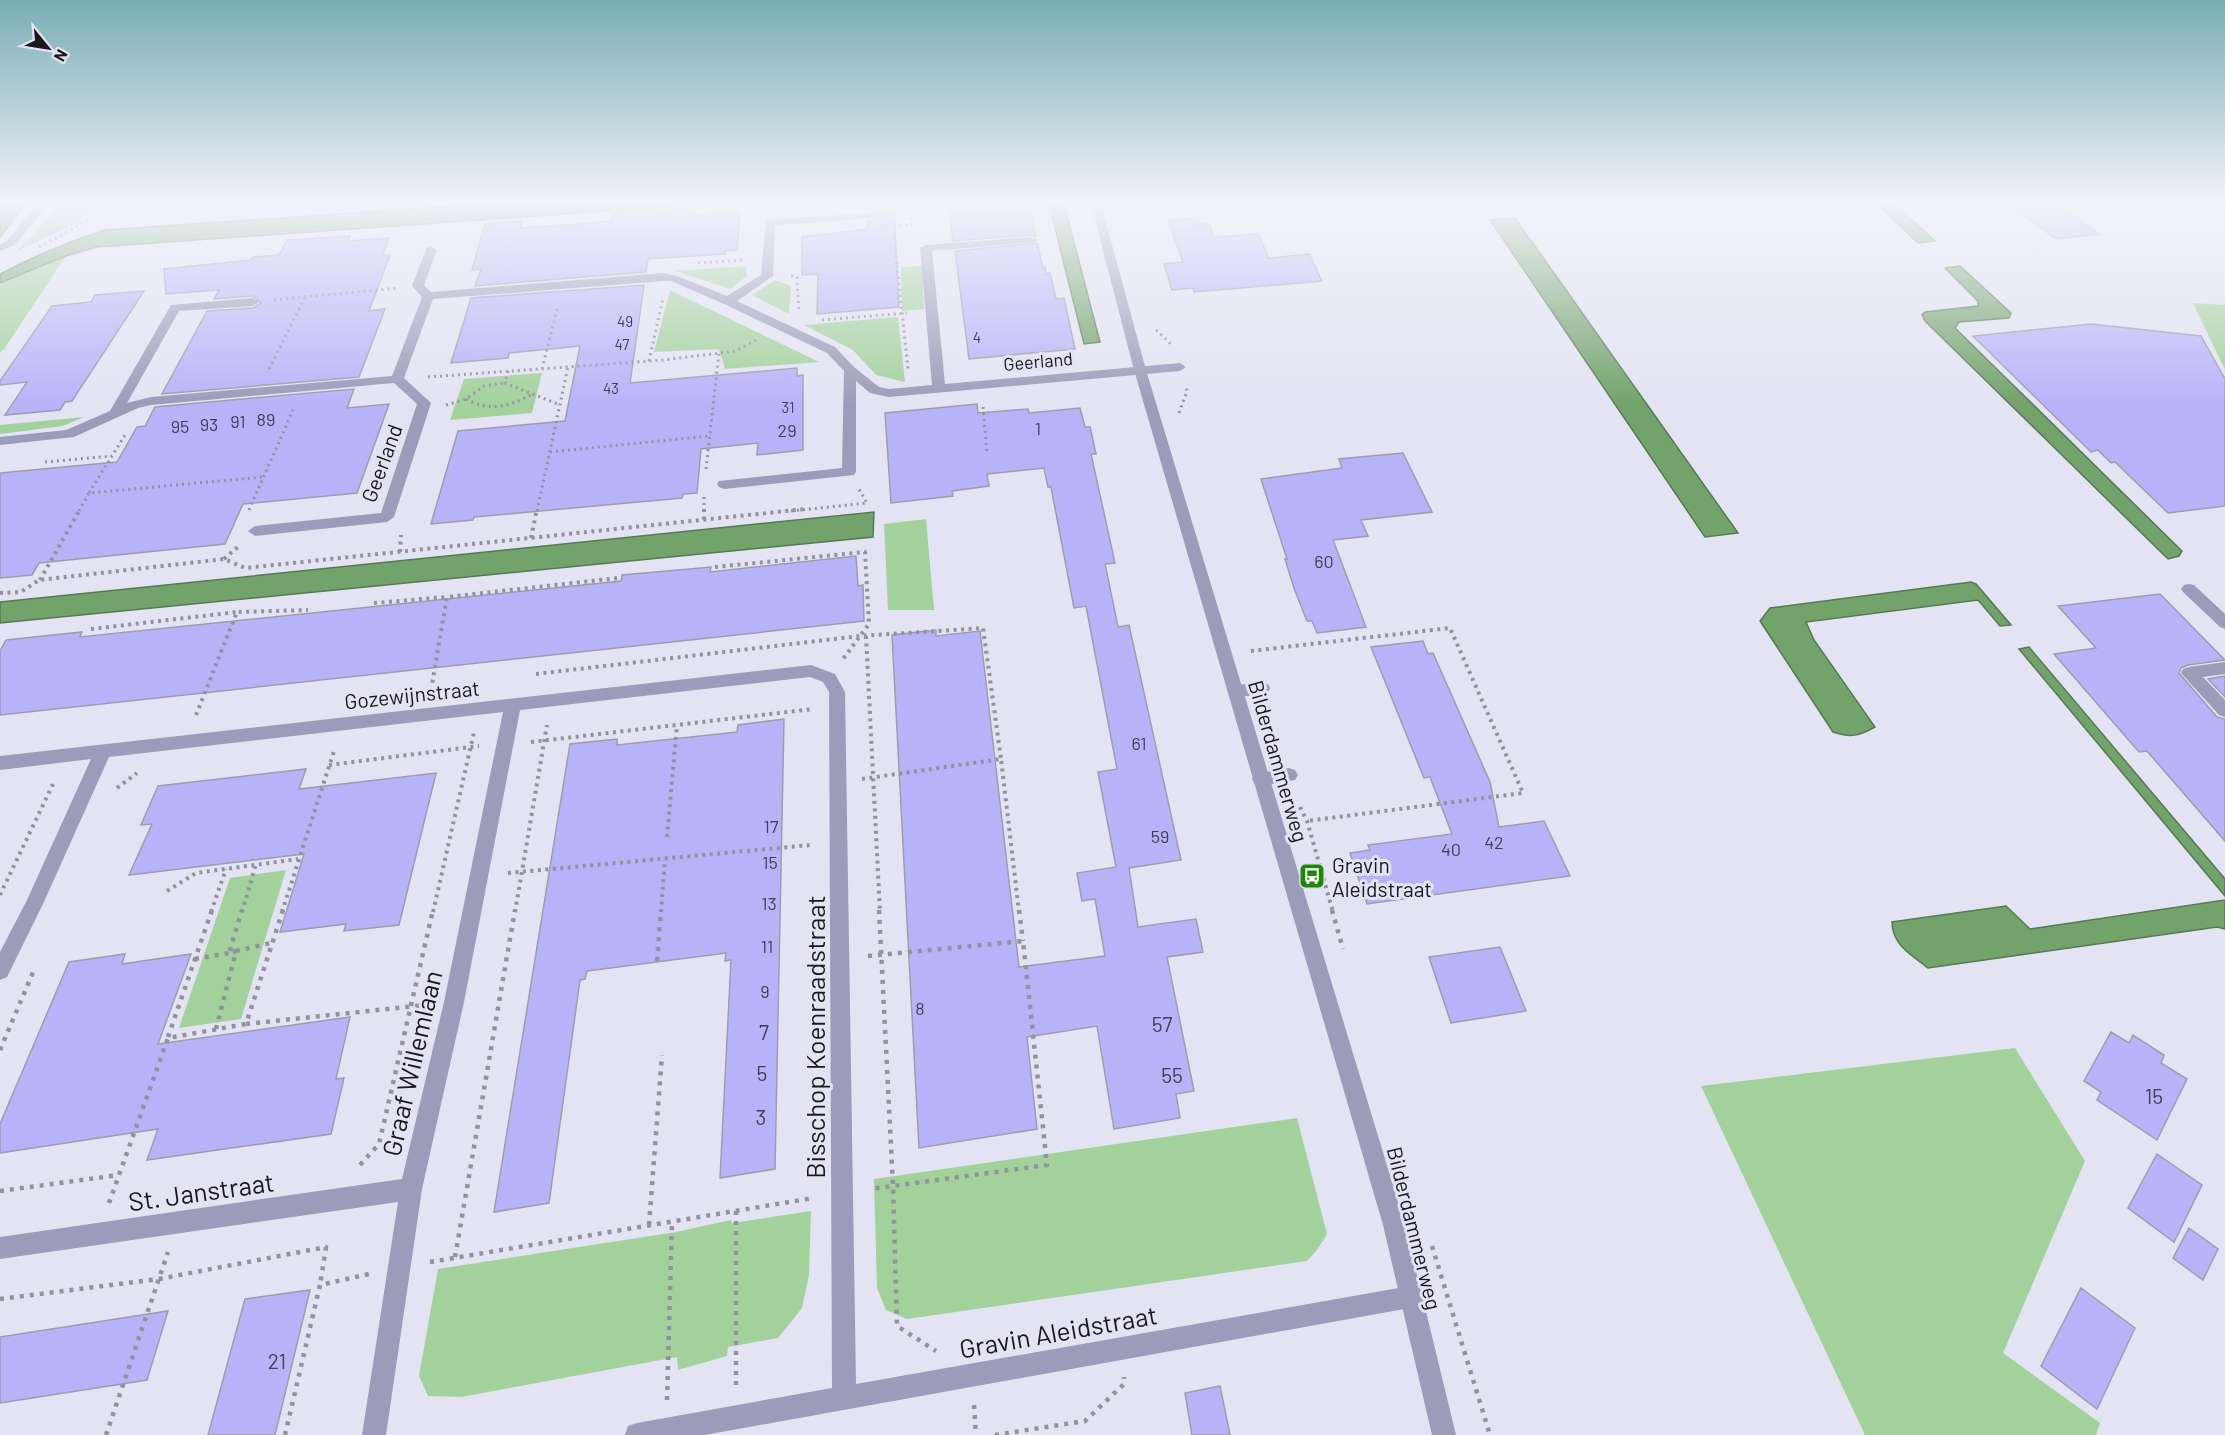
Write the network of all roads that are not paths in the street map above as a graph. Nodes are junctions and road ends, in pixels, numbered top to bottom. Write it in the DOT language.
graph roads {
  1 [pos="423,271"];
  2 [pos="767,271"];
  3 [pos="928,271"];
  4 [pos="1114,271"];
  5 [pos="428,296"];
  6 [pos="253,302"];
  7 [pos="728,302"];
  8 [pos="1180,367"];
  9 [pos="850,370"];
  10 [pos="1140,370"];
  11 [pos="397,379"];
  12 [pos="939,388"];
  13 [pos="116,413"];
  14 [pos="0,441"];
  15 [pos="724,484"];
  16 [pos="255,531"];
  17 [pos="2189,589"];
  18 [pos="2225,623"];
  19 [pos="2225,668"];
  20 [pos="829,678"];
  21 [pos="1262,688"];
  22 [pos="1235,690"];
  23 [pos="513,705"];
  24 [pos="2225,711"];
  25 [pos="103,752"];
  26 [pos="0,763"];
  27 [pos="1288,775"];
  28 [pos="1261,779"];
  29 [pos="0,971"];
  30 [pos="411,1189"];
  31 [pos="0,1248"];
  32 [pos="1410,1297"];
  33 [pos="844,1399"];
  34 [pos="722,1425"];
  35 [pos="374,1435"];
  36 [pos="637,1435"];
  37 [pos="1444,1435"];
  1 -- 5 [label="street"];
  2 -- 7 [label="street"];
  3 -- 12 [label="street"];
  4 -- 10 [label="street, Bilderdammerweg"];
  5 -- 7 [label="street, Geerland"];
  5 -- 11 [label="street"];
  6 -- 13 [label="street"];
  7 -- 9 [label="street, Geerland"];
  8 -- 10 [label="street, Geerland"];
  9 -- 12 [label="street, Geerland"];
  9 -- 15 [label="street"];
  10 -- 12 [label="street, Geerland"];
  10 -- 22 [label="street, Bilderdammerweg"];
  11 -- 13 [label="street"];
  11 -- 16 [label="street, Geerland"];
  13 -- 14 [label="street"];
  17 -- 18 [label="street"];
  19 -- 24 [label="street"];
  20 -- 23 [label="street, Gozewijnstraat"];
  20 -- 33 [label="street, Bisschop Koenraadstraat"];
  21 -- 22 [label="street"];
  22 -- 28 [label="street, Bilderdammerweg"];
  23 -- 25 [label="street, Gozewijnstraat"];
  23 -- 30 [label="street, Graaf Willemlaan"];
  25 -- 26 [label="street, Gozewijnstraat"];
  25 -- 29 [label="street"];
  27 -- 28 [label="street"];
  28 -- 32 [label="street, Bilderdammerweg"];
  30 -- 31 [label="street, St. Janstraat"];
  30 -- 35 [label="street, Graaf Willemlaan"];
  32 -- 33 [label="street, Gravin Aleidstraat"];
  32 -- 37 [label="street, Bilderdammerweg"];
  33 -- 34 [label="street, Gravin Aleidstraat"];
  34 -- 36 [label="street, Gravin Aleidstraat"];
}
